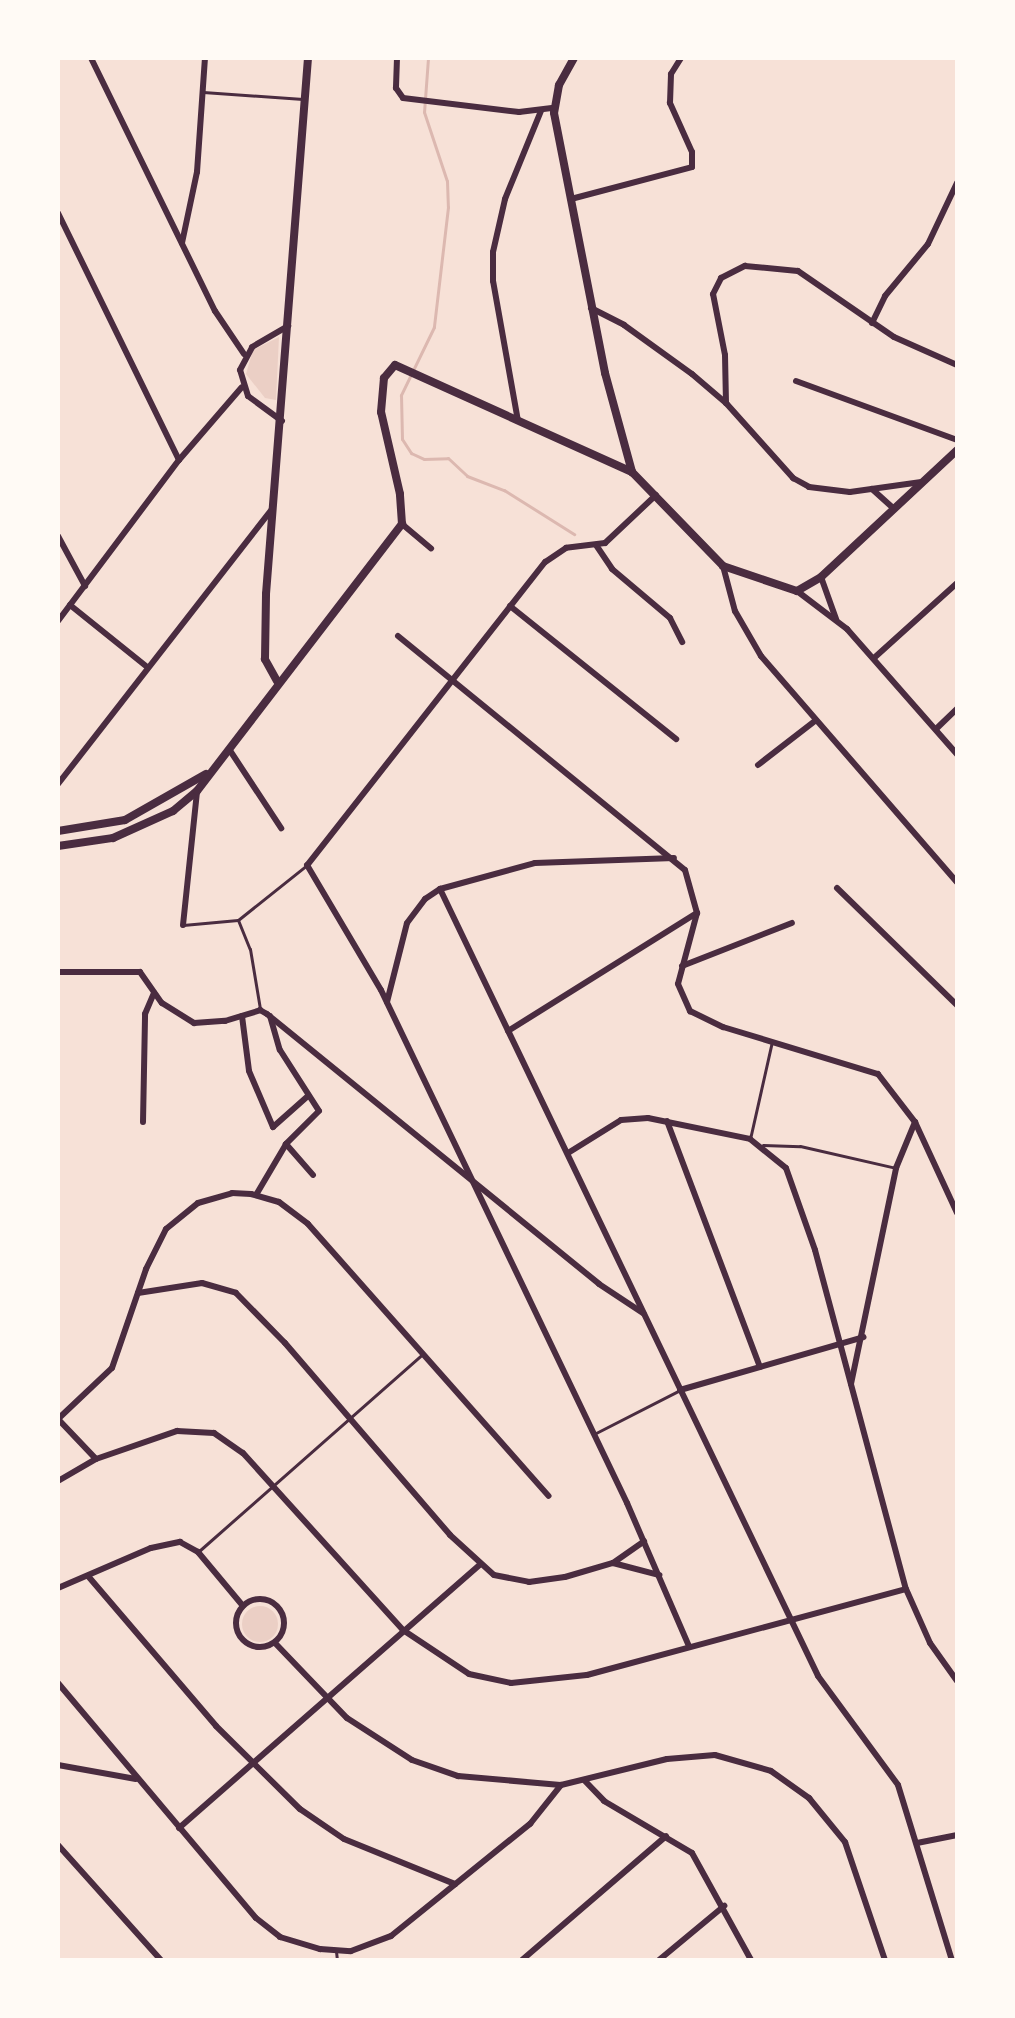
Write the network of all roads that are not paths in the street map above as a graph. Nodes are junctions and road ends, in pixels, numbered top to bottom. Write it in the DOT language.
graph roads {
  1 [pos="91,58"];
  2 [pos="205,58"];
  3 [pos="308,58"];
  4 [pos="397,58"];
  5 [pos="574,58"];
  6 [pos="681,58"];
  7 [pos="203,92"];
  8 [pos="303,99"];
  9 [pos="554,108"];
  10 [pos="541,111"];
  11 [pos="957,183"];
  12 [pos="571,199"];
  13 [pos="947,206"];
  14 [pos="957,210"];
  15 [pos="58,213"];
  16 [pos="182,243"];
  17 [pos="591,308"];
  18 [pos="872,323"];
  19 [pos="288,326"];
  20 [pos="244,354"];
  21 [pos="957,365"];
  22 [pos="796,381"];
  23 [pos="242,387"];
  24 [pos="726,403"];
  25 [pos="282,421"];
  26 [pos="518,421"];
  27 [pos="957,440"];
  28 [pos="957,450"];
  29 [pos="179,460"];
  30 [pos="632,472"];
  31 [pos="921,482"];
  32 [pos="872,489"];
  33 [pos="656,495"];
  34 [pos="893,508"];
  35 [pos="272,509"];
  36 [pos="402,524"];
  37 [pos="58,536"];
  38 [pos="596,545"];
  39 [pos="431,548"];
  40 [pos="723,566"];
  41 [pos="821,577"];
  42 [pos="957,583"];
  43 [pos="85,586"];
  44 [pos="797,591"];
  45 [pos="70,605"];
  46 [pos="510,606"];
  47 [pos="836,619"];
  48 [pos="58,621"];
  49 [pos="398,636"];
  50 [pos="682,642"];
  51 [pos="874,658"];
  52 [pos="146,666"];
  53 [pos="453,680"];
  54 [pos="277,681"];
  55 [pos="957,709"];
  56 [pos="816,720"];
  57 [pos="936,729"];
  58 [pos="676,739"];
  59 [pos="229,749"];
  60 [pos="957,754"];
  61 [pos="758,765"];
  62 [pos="206,773"];
  63 [pos="58,784"];
  64 [pos="197,791"];
  65 [pos="281,828"];
  66 [pos="59,829"];
  67 [pos="58,846"];
  68 [pos="674,858"];
  69 [pos="307,865"];
  70 [pos="957,882"];
  71 [pos="837,888"];
  72 [pos="440,889"];
  73 [pos="697,913"];
  74 [pos="238,920"];
  75 [pos="792,923"];
  76 [pos="183,925"];
  77 [pos="682,966"];
  78 [pos="58,972"];
  79 [pos="154,993"];
  80 [pos="387,1002"];
  81 [pos="957,1005"];
  82 [pos="260,1010"];
  83 [pos="242,1016"];
  84 [pos="270,1016"];
  85 [pos="508,1031"];
  86 [pos="772,1041"];
  87 [pos="308,1096"];
  88 [pos="667,1121"];
  89 [pos="143,1122"];
  90 [pos="915,1122"];
  91 [pos="750,1139"];
  92 [pos="286,1144"];
  93 [pos="763,1145"];
  94 [pos="568,1153"];
  95 [pos="896,1168"];
  96 [pos="313,1175"];
  97 [pos="468,1177"];
  98 [pos="256,1195"];
  99 [pos="957,1213"];
  100 [pos="138,1293"];
  101 [pos="643,1313"];
  102 [pos="864,1337"];
  103 [pos="839,1343"];
  104 [pos="424,1353"];
  105 [pos="760,1367"];
  106 [pos="851,1384"];
  107 [pos="680,1390"];
  108 [pos="349,1418"];
  109 [pos="58,1419"];
  110 [pos="594,1434"];
  111 [pos="96,1459"];
  112 [pos="58,1481"];
  113 [pos="272,1484"];
  114 [pos="549,1496"];
  115 [pos="644,1541"];
  116 [pos="198,1552"];
  117 [pos="613,1563"];
  118 [pos="479,1565"];
  119 [pos="659,1575"];
  120 [pos="88,1576"];
  121 [pos="58,1588"];
  122 [pos="906,1589"];
  123 [pos="243,1606"];
  124 [pos="793,1619"];
  125 [pos="403,1630"];
  126 [pos="275,1643"];
  127 [pos="689,1646"];
  128 [pos="957,1681"];
  129 [pos="58,1683"];
  130 [pos="326,1698"];
  131 [pos="251,1762"];
  132 [pos="58,1765"];
  133 [pos="136,1779"];
  134 [pos="585,1781"];
  135 [pos="561,1785"];
  136 [pos="179,1828"];
  137 [pos="957,1835"];
  138 [pos="666,1836"];
  139 [pos="917,1843"];
  140 [pos="58,1845"];
  141 [pos="455,1884"];
  142 [pos="724,1906"];
  143 [pos="336,1951"];
  144 [pos="161,1960"];
  145 [pos="337,1960"];
  146 [pos="522,1960"];
  147 [pos="659,1960"];
  148 [pos="751,1960"];
  149 [pos="885,1960"];
  150 [pos="952,1960"];
  1 -- 16 [label="street"];
  2 -- 7 [label="street"];
  3 -- 8 [label="street"];
  4 -- 10 [label="street"];
  5 -- 9 [label="street"];
  6 -- 12 [label="street"];
  7 -- 8 [label="lane"];
  7 -- 16 [label="street"];
  8 -- 19 [label="street"];
  9 -- 10 [label="street"];
  9 -- 12 [label="street"];
  10 -- 26 [label="street"];
  11 -- 13 [label="street"];
  12 -- 17 [label="street"];
  13 -- 14 [label="street"];
  13 -- 18 [label="street"];
  15 -- 29 [label="street"];
  16 -- 20 [label="street"];
  17 -- 24 [label="street"];
  17 -- 30 [label="street"];
  18 -- 21 [label="street"];
  18 -- 24 [label="street"];
  19 -- 20 [label="street"];
  19 -- 25 [label="street"];
  20 -- 23 [label="street"];
  22 -- 27 [label="street"];
  23 -- 25 [label="street"];
  23 -- 29 [label="street"];
  24 -- 32 [label="street"];
  25 -- 35 [label="street"];
  26 -- 30 [label="street"];
  26 -- 36 [label="street"];
  28 -- 31 [label="street"];
  29 -- 43 [label="street"];
  30 -- 33 [label="street"];
  31 -- 32 [label="street"];
  31 -- 34 [label="street"];
  32 -- 34 [label="street"];
  33 -- 38 [label="street"];
  33 -- 40 [label="street"];
  34 -- 41 [label="street"];
  35 -- 52 [label="street"];
  35 -- 54 [label="street"];
  36 -- 39 [label="street"];
  36 -- 54 [label="street"];
  37 -- 43 [label="street"];
  38 -- 46 [label="street"];
  38 -- 50 [label="street"];
  40 -- 44 [label="street"];
  40 -- 56 [label="street"];
  41 -- 44 [label="street"];
  41 -- 47 [label="street"];
  42 -- 51 [label="street"];
  43 -- 45 [label="street"];
  44 -- 47 [label="street"];
  45 -- 48 [label="street"];
  45 -- 52 [label="street"];
  46 -- 53 [label="street"];
  46 -- 58 [label="street"];
  47 -- 51 [label="street"];
  49 -- 53 [label="street"];
  51 -- 57 [label="street"];
  52 -- 63 [label="street"];
  53 -- 68 [label="street"];
  53 -- 69 [label="street"];
  54 -- 59 [label="street"];
  55 -- 57 [label="street"];
  56 -- 61 [label="street"];
  56 -- 70 [label="street"];
  57 -- 60 [label="street"];
  59 -- 62 [label="street"];
  59 -- 65 [label="street"];
  62 -- 64 [label="street"];
  62 -- 66 [label="street"];
  64 -- 67 [label="street"];
  64 -- 76 [label="street"];
  68 -- 72 [label="street"];
  68 -- 73 [label="street"];
  69 -- 74 [label="lane"];
  69 -- 80 [label="street"];
  71 -- 81 [label="street"];
  72 -- 80 [label="street"];
  72 -- 85 [label="street"];
  73 -- 77 [label="street"];
  73 -- 85 [label="street"];
  74 -- 76 [label="lane"];
  74 -- 82 [label="lane"];
  75 -- 77 [label="street"];
  77 -- 86 [label="street"];
  78 -- 79 [label="street"];
  79 -- 83 [label="street"];
  79 -- 89 [label="street"];
  80 -- 97 [label="street"];
  82 -- 83 [label="street"];
  82 -- 84 [label="street"];
  83 -- 87 [label="street"];
  84 -- 87 [label="street"];
  84 -- 97 [label="street"];
  85 -- 94 [label="street"];
  86 -- 90 [label="street"];
  86 -- 91 [label="lane"];
  87 -- 92 [label="street"];
  88 -- 91 [label="street"];
  88 -- 94 [label="street"];
  88 -- 105 [label="street"];
  90 -- 95 [label="street"];
  90 -- 99 [label="street"];
  91 -- 93 [label="street"];
  92 -- 96 [label="street"];
  92 -- 98 [label="street"];
  93 -- 95 [label="lane"];
  93 -- 103 [label="street"];
  94 -- 101 [label="street"];
  95 -- 102 [label="street"];
  97 -- 101 [label="street"];
  97 -- 110 [label="street"];
  98 -- 100 [label="street"];
  98 -- 104 [label="street"];
  100 -- 108 [label="street"];
  100 -- 109 [label="street"];
  101 -- 107 [label="street"];
  102 -- 103 [label="street"];
  102 -- 106 [label="street"];
  103 -- 105 [label="street"];
  103 -- 106 [label="street"];
  104 -- 108 [label="lane"];
  104 -- 114 [label="street"];
  105 -- 107 [label="street"];
  106 -- 122 [label="street"];
  107 -- 110 [label="lane"];
  107 -- 124 [label="street"];
  108 -- 113 [label="lane"];
  108 -- 118 [label="street"];
  109 -- 111 [label="street"];
  110 -- 115 [label="street"];
  111 -- 112 [label="street"];
  111 -- 113 [label="street"];
  113 -- 116 [label="lane"];
  113 -- 125 [label="street"];
  115 -- 117 [label="street"];
  115 -- 119 [label="street"];
  116 -- 120 [label="street"];
  116 -- 123 [label="street"];
  117 -- 118 [label="street"];
  117 -- 119 [label="street"];
  118 -- 125 [label="street"];
  119 -- 127 [label="street"];
  120 -- 121 [label="street"];
  120 -- 131 [label="street"];
  122 -- 124 [label="street"];
  122 -- 128 [label="street"];
  123 -- 126 [label="street"];
  123 -- 126 [label="street"];
  124 -- 127 [label="street"];
  124 -- 139 [label="street"];
  125 -- 127 [label="street"];
  125 -- 130 [label="street"];
  126 -- 130 [label="street"];
  129 -- 133 [label="street"];
  130 -- 131 [label="street"];
  130 -- 135 [label="street"];
  131 -- 136 [label="street"];
  131 -- 141 [label="street"];
  132 -- 133 [label="street"];
  133 -- 136 [label="street"];
  134 -- 135 [label="street"];
  134 -- 138 [label="street"];
  134 -- 149 [label="street"];
  135 -- 141 [label="street"];
  136 -- 143 [label="street"];
  137 -- 139 [label="street"];
  138 -- 142 [label="street"];
  138 -- 146 [label="street"];
  139 -- 150 [label="street"];
  140 -- 144 [label="street"];
  141 -- 143 [label="street"];
  142 -- 147 [label="street"];
  142 -- 148 [label="street"];
  143 -- 145 [label="lane"];
}
